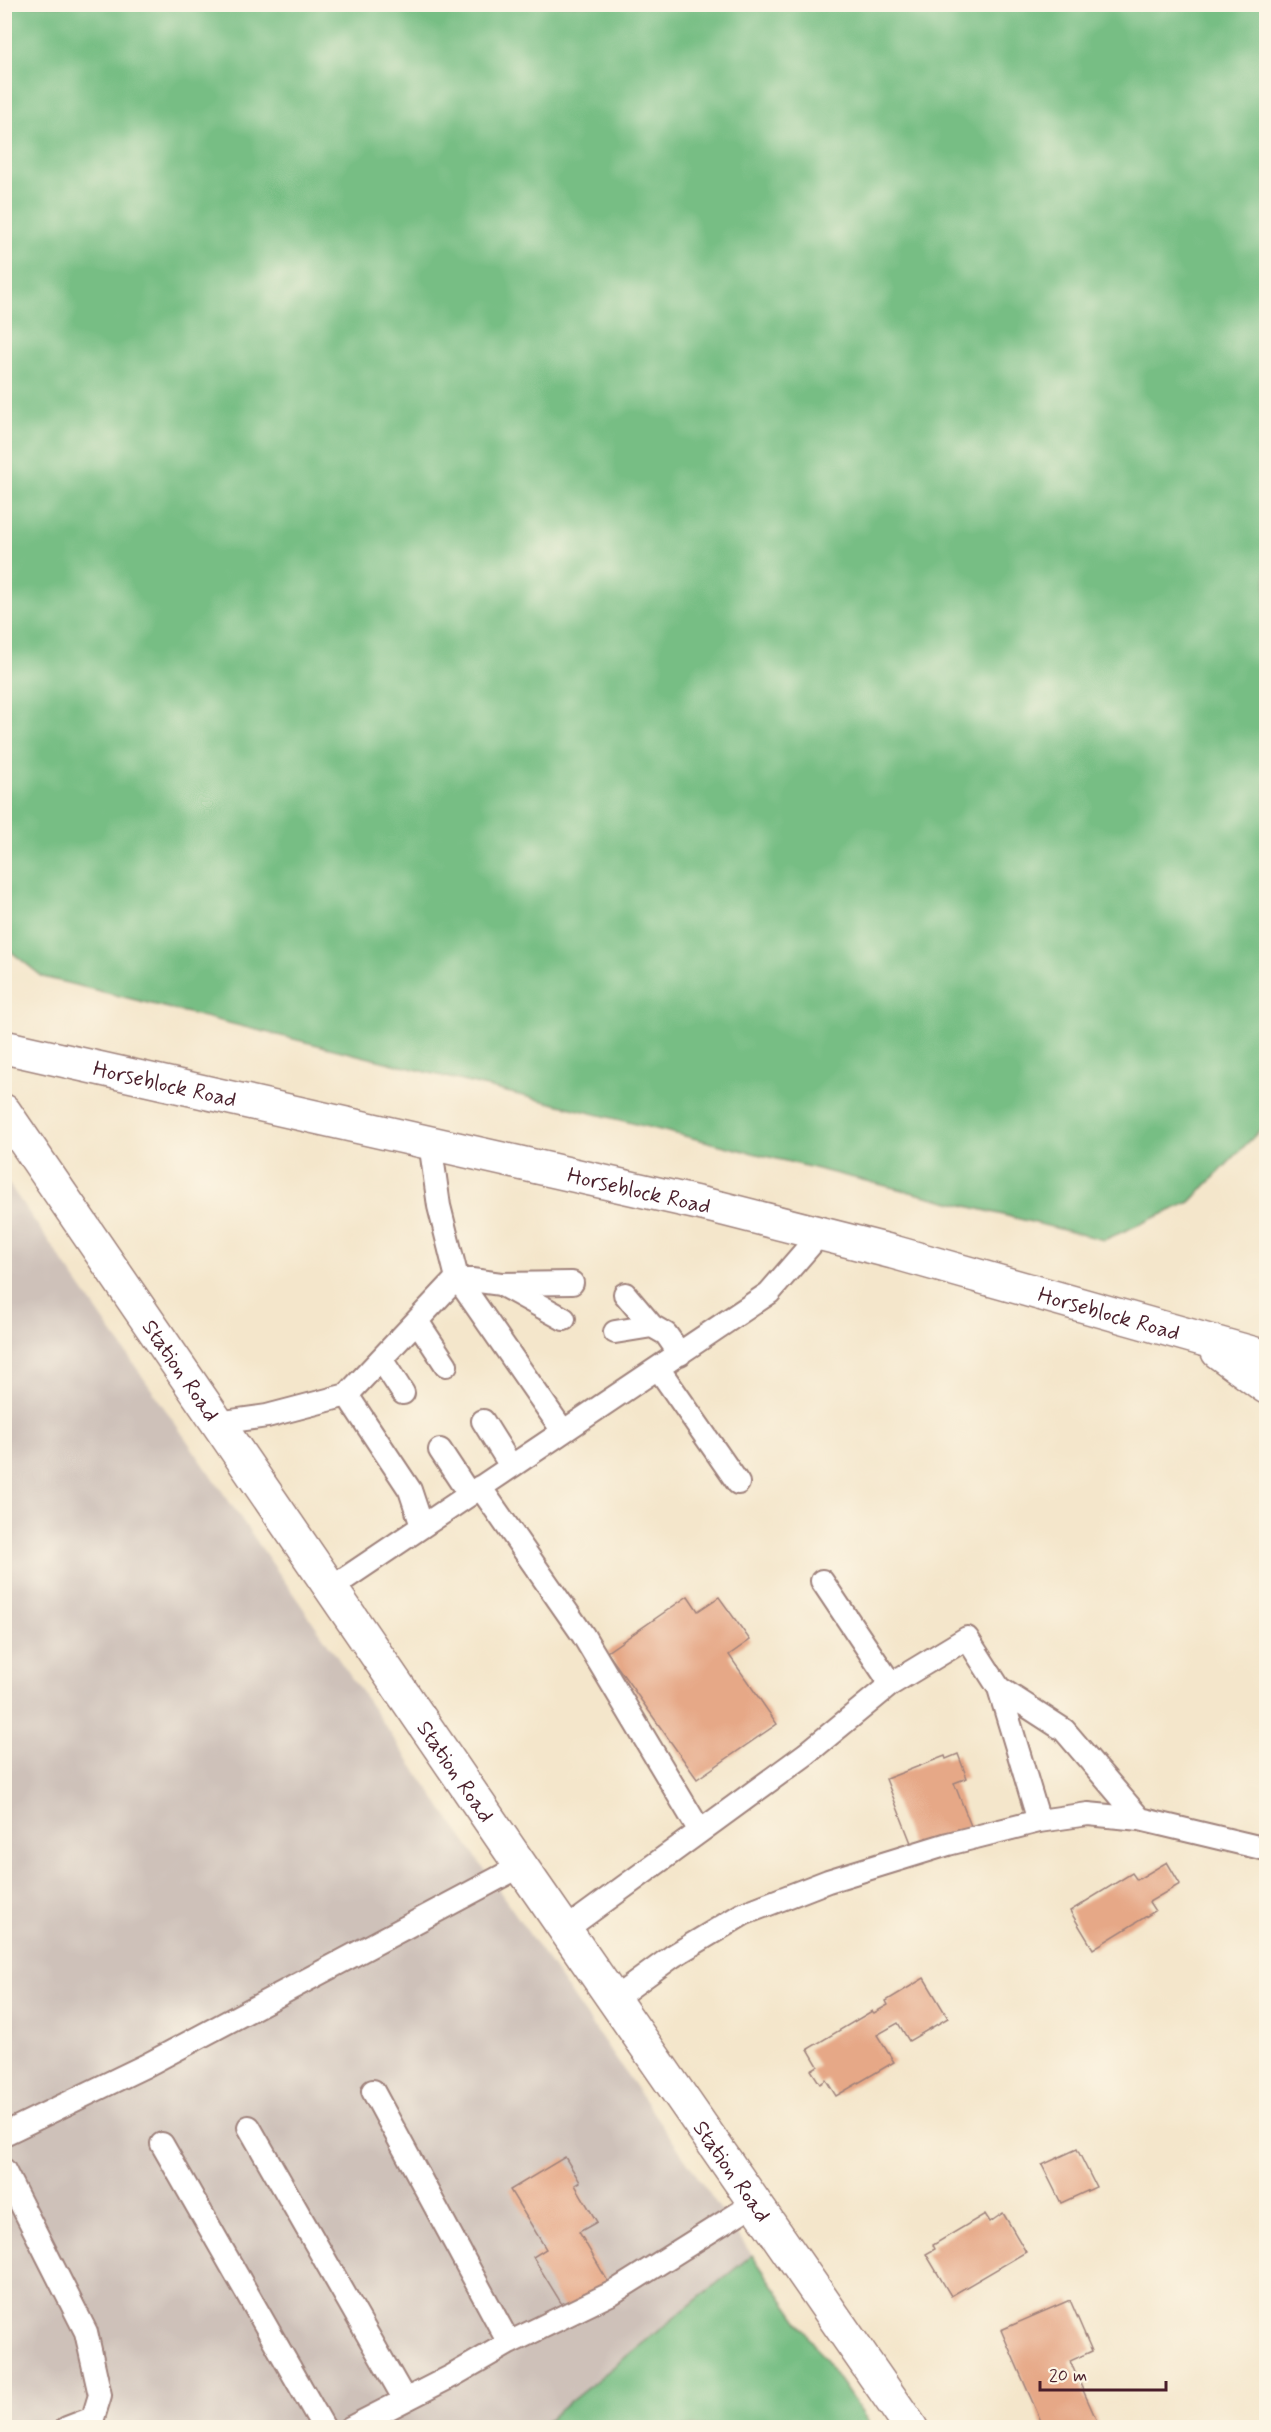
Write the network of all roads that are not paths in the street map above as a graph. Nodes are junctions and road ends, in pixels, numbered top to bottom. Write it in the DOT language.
graph roads {
  1 [pos="4,1047"];
  2 [pos="4,1111"];
  3 [pos="430,1142"];
  4 [pos="820,1234"];
  5 [pos="457,1278"];
  6 [pos="572,1283"];
  7 [pos="501,1284"];
  8 [pos="625,1294"];
  9 [pos="564,1319"];
  10 [pos="417,1321"];
  11 [pos="652,1326"];
  12 [pos="615,1332"];
  13 [pos="1211,1341"];
  14 [pos="1266,1343"];
  15 [pos="680,1354"];
  16 [pos="1266,1357"];
  17 [pos="381,1359"];
  18 [pos="446,1365"];
  19 [pos="658,1368"];
  20 [pos="1266,1387"];
  21 [pos="403,1393"];
  22 [pos="347,1395"];
  23 [pos="483,1421"];
  24 [pos="217,1423"];
  25 [pos="563,1431"];
  26 [pos="440,1450"];
  27 [pos="512,1466"];
  28 [pos="738,1483"];
  29 [pos="474,1490"];
  30 [pos="422,1526"];
  31 [pos="822,1581"];
  32 [pos="331,1588"];
  33 [pos="891,1684"];
  34 [pos="999,1688"];
  35 [pos="1140,1819"];
  36 [pos="1039,1821"];
  37 [pos="700,1831"];
  38 [pos="1266,1850"];
  39 [pos="521,1866"];
  40 [pos="565,1930"];
  41 [pos="614,1999"];
  42 [pos="373,2091"];
  43 [pos="249,2127"];
  44 [pos="4,2134"];
  45 [pos="162,2144"];
  46 [pos="4,2170"];
  47 [pos="755,2203"];
  48 [pos="509,2343"];
  49 [pos="405,2400"];
  50 [pos="67,2427"];
  51 [pos="324,2427"];
  52 [pos="350,2427"];
  53 [pos="911,2427"];
  1 -- 3 [label="main road, Horseblock Road"];
  2 -- 24 [label="main road, Station Road"];
  3 -- 4 [label="main road, Horseblock Road"];
  3 -- 5 [label="lane"];
  4 -- 13 [label="main road, Horseblock Road"];
  4 -- 15 [label="lane"];
  5 -- 7 [label="lane"];
  5 -- 10 [label="lane"];
  5 -- 25 [label="lane"];
  6 -- 7 [label="lane"];
  7 -- 9 [label="lane"];
  8 -- 11 [label="lane"];
  10 -- 17 [label="lane"];
  10 -- 18 [label="lane"];
  11 -- 12 [label="lane"];
  11 -- 15 [label="lane"];
  13 -- 14 [label="main road"];
  13 -- 16 [label="main road, Horseblock Road"];
  13 -- 20 [label="main road"];
  15 -- 19 [label="lane"];
  17 -- 21 [label="lane"];
  17 -- 22 [label="lane"];
  19 -- 25 [label="lane"];
  19 -- 28 [label="lane"];
  22 -- 24 [label="lane"];
  22 -- 30 [label="lane"];
  23 -- 27 [label="lane"];
  24 -- 32 [label="main road, Station Road"];
  25 -- 27 [label="lane"];
  26 -- 29 [label="lane"];
  27 -- 29 [label="lane"];
  29 -- 30 [label="lane"];
  29 -- 37 [label="lane"];
  30 -- 32 [label="lane"];
  31 -- 33 [label="lane"];
  32 -- 39 [label="main road, Station Road"];
  33 -- 34 [label="lane"];
  33 -- 37 [label="lane"];
  34 -- 35 [label="lane"];
  34 -- 36 [label="lane"];
  35 -- 36 [label="lane"];
  35 -- 38 [label="lane"];
  36 -- 41 [label="lane"];
  37 -- 40 [label="lane"];
  39 -- 40 [label="main road, Station Road"];
  39 -- 44 [label="lane"];
  40 -- 41 [label="main road, Station Road"];
  41 -- 47 [label="main road, Station Road"];
  42 -- 48 [label="lane"];
  43 -- 49 [label="lane"];
  45 -- 51 [label="lane"];
  46 -- 50 [label="lane"];
  47 -- 48 [label="lane"];
  47 -- 53 [label="main road, Station Road"];
  48 -- 49 [label="lane"];
  49 -- 52 [label="lane"];
}
